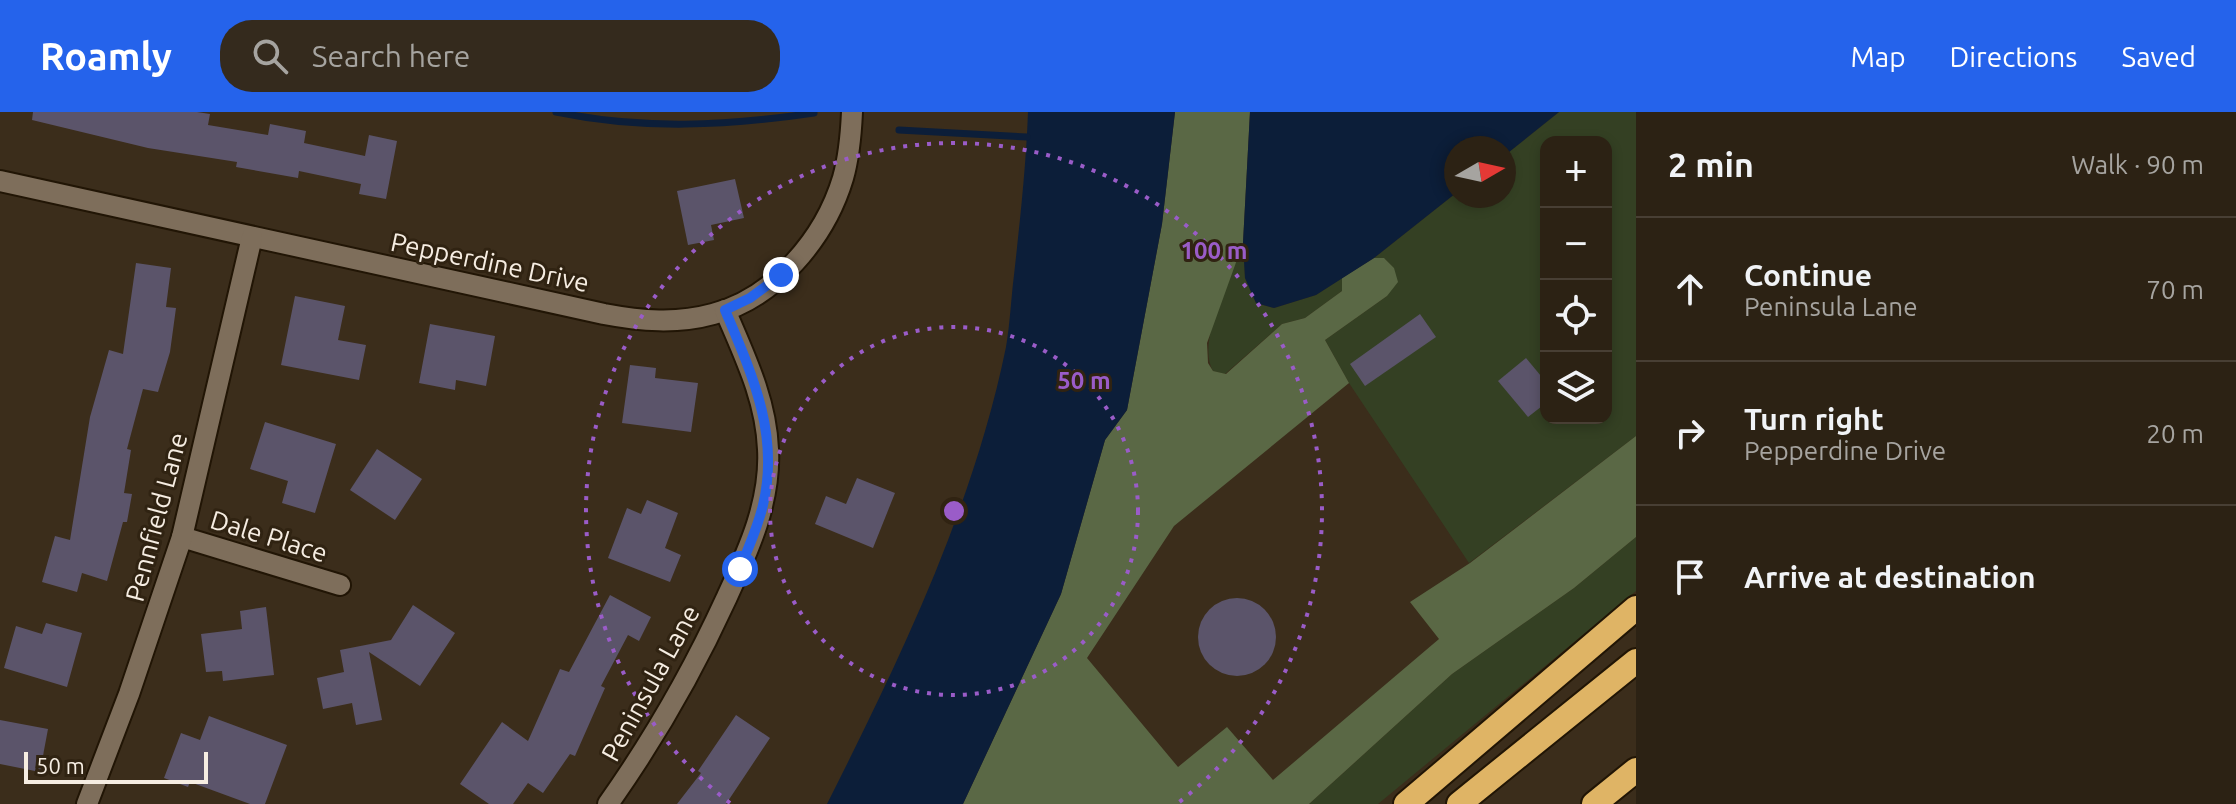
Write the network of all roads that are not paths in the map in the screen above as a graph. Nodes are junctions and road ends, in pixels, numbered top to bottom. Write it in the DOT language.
graph roads {
  1 [pos="852,112"];
  2 [pos="0,181"];
  3 [pos="252,237"];
  4 [pos="725,310"];
  5 [pos="182,537"];
  6 [pos="340,585"];
  7 [pos="1636,608"];
  8 [pos="1636,661"];
  9 [pos="1636,770"];
  10 [pos="87,804"];
  11 [pos="608,804"];
  12 [pos="1406,804"];
  13 [pos="1459,804"];
  14 [pos="1594,804"];
  1 -- 4 [label="street, Pepperdine Drive"];
  2 -- 3 [label="street, Pepperdine Drive"];
  3 -- 4 [label="street, Pepperdine Drive"];
  3 -- 5 [label="street, Pennfield Lane"];
  4 -- 11 [label="street, Peninsula Lane"];
  5 -- 6 [label="street, Dale Place"];
  5 -- 10 [label="street, Pennfield Lane"];
  7 -- 12 [label="highway"];
  8 -- 13 [label="highway"];
  9 -- 14 [label="highway"];
}
